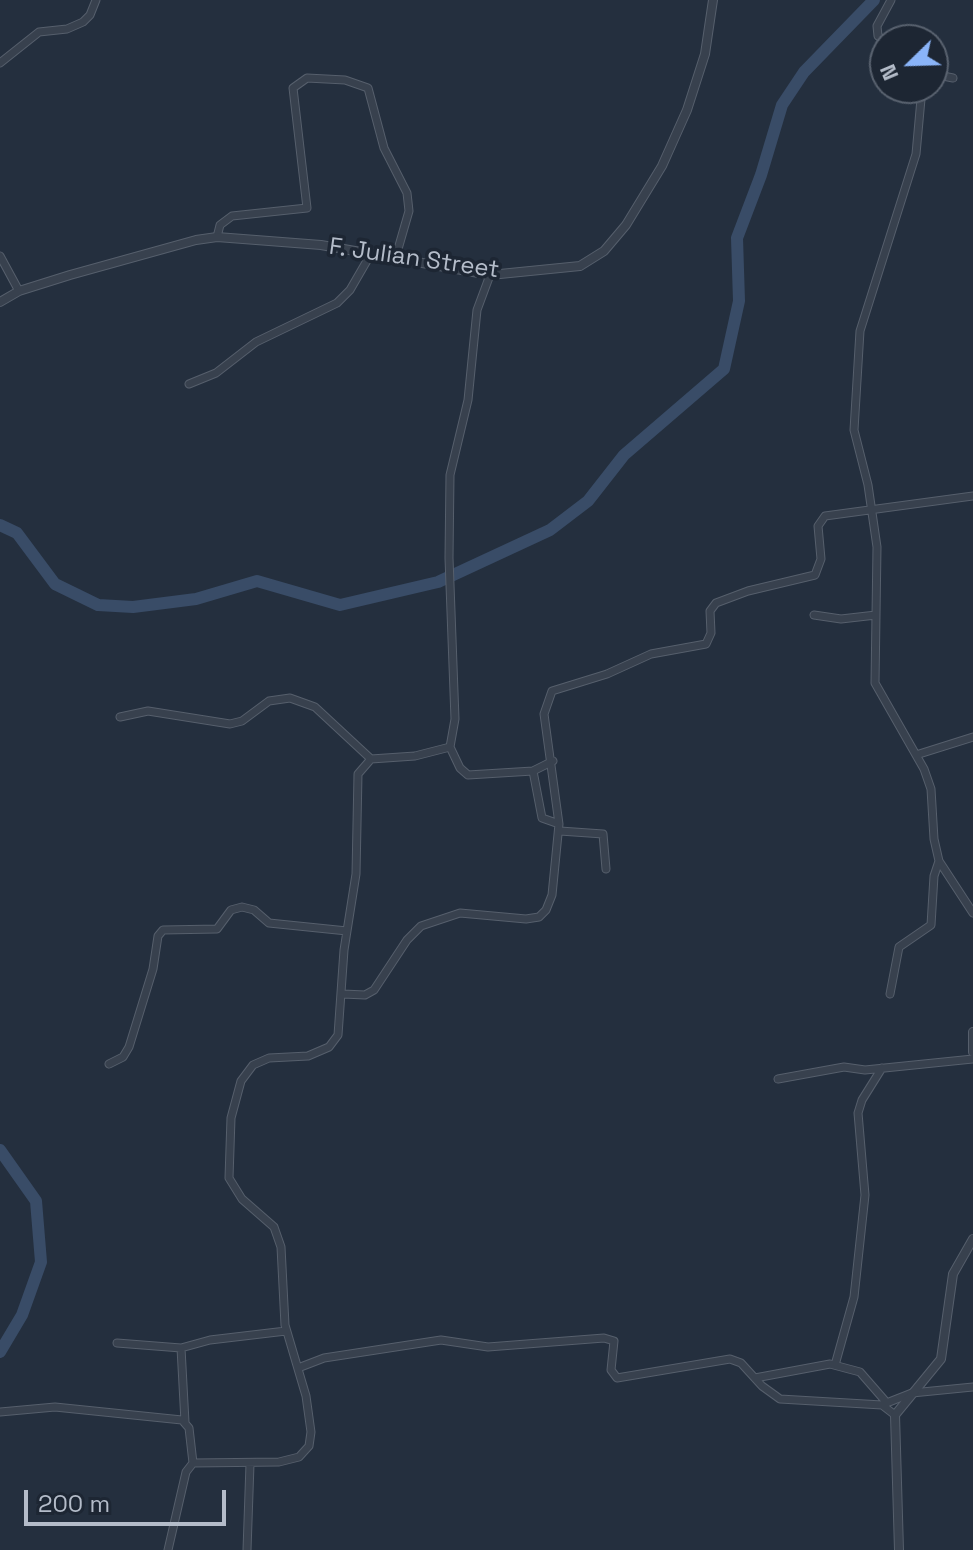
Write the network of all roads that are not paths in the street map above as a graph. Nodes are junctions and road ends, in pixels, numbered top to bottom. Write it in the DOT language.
graph roads {
  1 [pos="96,0"];
  2 [pos="713,0"];
  3 [pos="891,0"];
  4 [pos="880,24"];
  5 [pos="0,63"];
  6 [pos="949,77"];
  7 [pos="953,78"];
  8 [pos="921,104"];
  9 [pos="217,237"];
  10 [pos="372,252"];
  11 [pos="0,256"];
  12 [pos="396,256"];
  13 [pos="490,275"];
  14 [pos="19,291"];
  15 [pos="0,302"];
  16 [pos="189,384"];
  17 [pos="973,496"];
  18 [pos="873,511"];
  19 [pos="814,615"];
  20 [pos="876,615"];
  21 [pos="120,717"];
  22 [pos="973,737"];
  23 [pos="450,747"];
  24 [pos="916,755"];
  25 [pos="371,759"];
  26 [pos="553,761"];
  27 [pos="533,771"];
  28 [pos="560,828"];
  29 [pos="939,861"];
  30 [pos="606,869"];
  31 [pos="973,913"];
  32 [pos="347,931"];
  33 [pos="343,994"];
  34 [pos="890,994"];
  35 [pos="973,1032"];
  36 [pos="973,1052"];
  37 [pos="973,1059"];
  38 [pos="109,1064"];
  39 [pos="882,1068"];
  40 [pos="778,1079"];
  41 [pos="973,1239"];
  42 [pos="286,1331"];
  43 [pos="117,1343"];
  44 [pos="181,1348"];
  45 [pos="835,1365"];
  46 [pos="298,1368"];
  47 [pos="755,1378"];
  48 [pos="973,1387"];
  49 [pos="912,1393"];
  50 [pos="885,1404"];
  51 [pos="0,1412"];
  52 [pos="895,1415"];
  53 [pos="185,1422"];
  54 [pos="193,1463"];
  55 [pos="250,1464"];
  56 [pos="168,1550"];
  57 [pos="247,1550"];
  58 [pos="899,1550"];
  1 -- 5 [label="street"];
  2 -- 13 [label="street, F. Julian Street"];
  3 -- 4 [label="street"];
  6 -- 7 [label="street"];
  8 -- 18 [label="street"];
  9 -- 10 [label="street, F. Julian Street"];
  9 -- 12 [label="street"];
  9 -- 14 [label="street, F. Julian Street"];
  10 -- 12 [label="street, F. Julian Street"];
  10 -- 16 [label="street"];
  11 -- 14 [label="street"];
  12 -- 13 [label="street, F. Julian Street"];
  13 -- 23 [label="street"];
  14 -- 15 [label="street, F. Julian Street"];
  17 -- 18 [label="street"];
  18 -- 20 [label="street"];
  18 -- 26 [label="street"];
  19 -- 20 [label="street"];
  20 -- 24 [label="street"];
  21 -- 25 [label="street"];
  22 -- 24 [label="street"];
  23 -- 25 [label="street"];
  23 -- 27 [label="street"];
  24 -- 29 [label="street"];
  25 -- 32 [label="street"];
  26 -- 27 [label="street"];
  26 -- 28 [label="street"];
  27 -- 28 [label="street"];
  28 -- 30 [label="street"];
  28 -- 33 [label="street"];
  29 -- 31 [label="street"];
  29 -- 34 [label="street"];
  32 -- 33 [label="street"];
  32 -- 38 [label="street"];
  33 -- 42 [label="street"];
  35 -- 36 [label="street"];
  37 -- 39 [label="street"];
  39 -- 40 [label="street"];
  39 -- 45 [label="street"];
  41 -- 49 [label="street"];
  42 -- 44 [label="street"];
  42 -- 46 [label="street"];
  43 -- 44 [label="street"];
  44 -- 53 [label="street"];
  45 -- 47 [label="street"];
  45 -- 50 [label="street"];
  46 -- 47 [label="street"];
  46 -- 55 [label="street"];
  47 -- 50 [label="street"];
  48 -- 49 [label="street"];
  49 -- 50 [label="street"];
  49 -- 52 [label="street"];
  50 -- 52 [label="street"];
  51 -- 53 [label="street"];
  52 -- 58 [label="street"];
  53 -- 54 [label="street"];
  54 -- 55 [label="street"];
  54 -- 56 [label="street"];
  55 -- 57 [label="street"];
}
